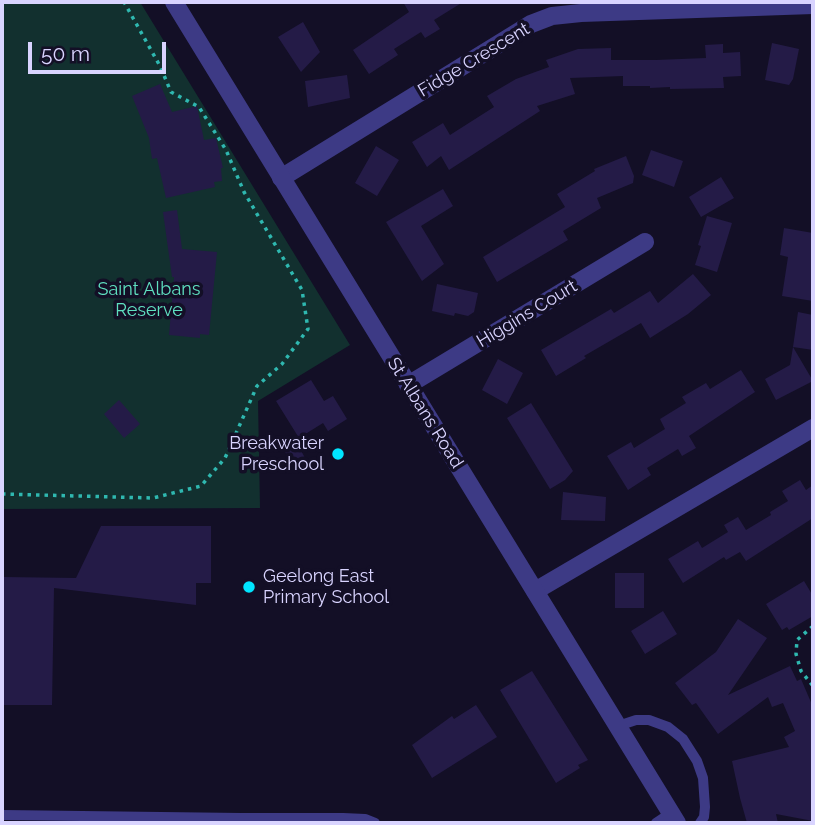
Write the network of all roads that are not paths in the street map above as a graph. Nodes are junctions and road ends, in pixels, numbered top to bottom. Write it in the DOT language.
graph roads {
  1 [pos="174,2"];
  2 [pos="813,5"];
  3 [pos="281,178"];
  4 [pos="645,243"];
  5 [pos="408,384"];
  6 [pos="813,428"];
  7 [pos="535,591"];
  8 [pos="618,726"];
  9 [pos="2,815"];
  10 [pos="668,820"];
  11 [pos="241,821"];
  12 [pos="375,823"];
  13 [pos="700,823"];
  1 -- 3 [label="street, St Albans Road"];
  2 -- 3 [label="street, Fidge Crescent"];
  3 -- 5 [label="street, St Albans Road"];
  4 -- 5 [label="street, Higgins Court"];
  5 -- 7 [label="street, St Albans Road"];
  6 -- 7 [label="street"];
  7 -- 8 [label="street, St Albans Road"];
  8 -- 10 [label="street, St Albans Road"];
  8 -- 13 [label="lane"];
  9 -- 11 [label="lane"];
  11 -- 12 [label="lane"];
}
